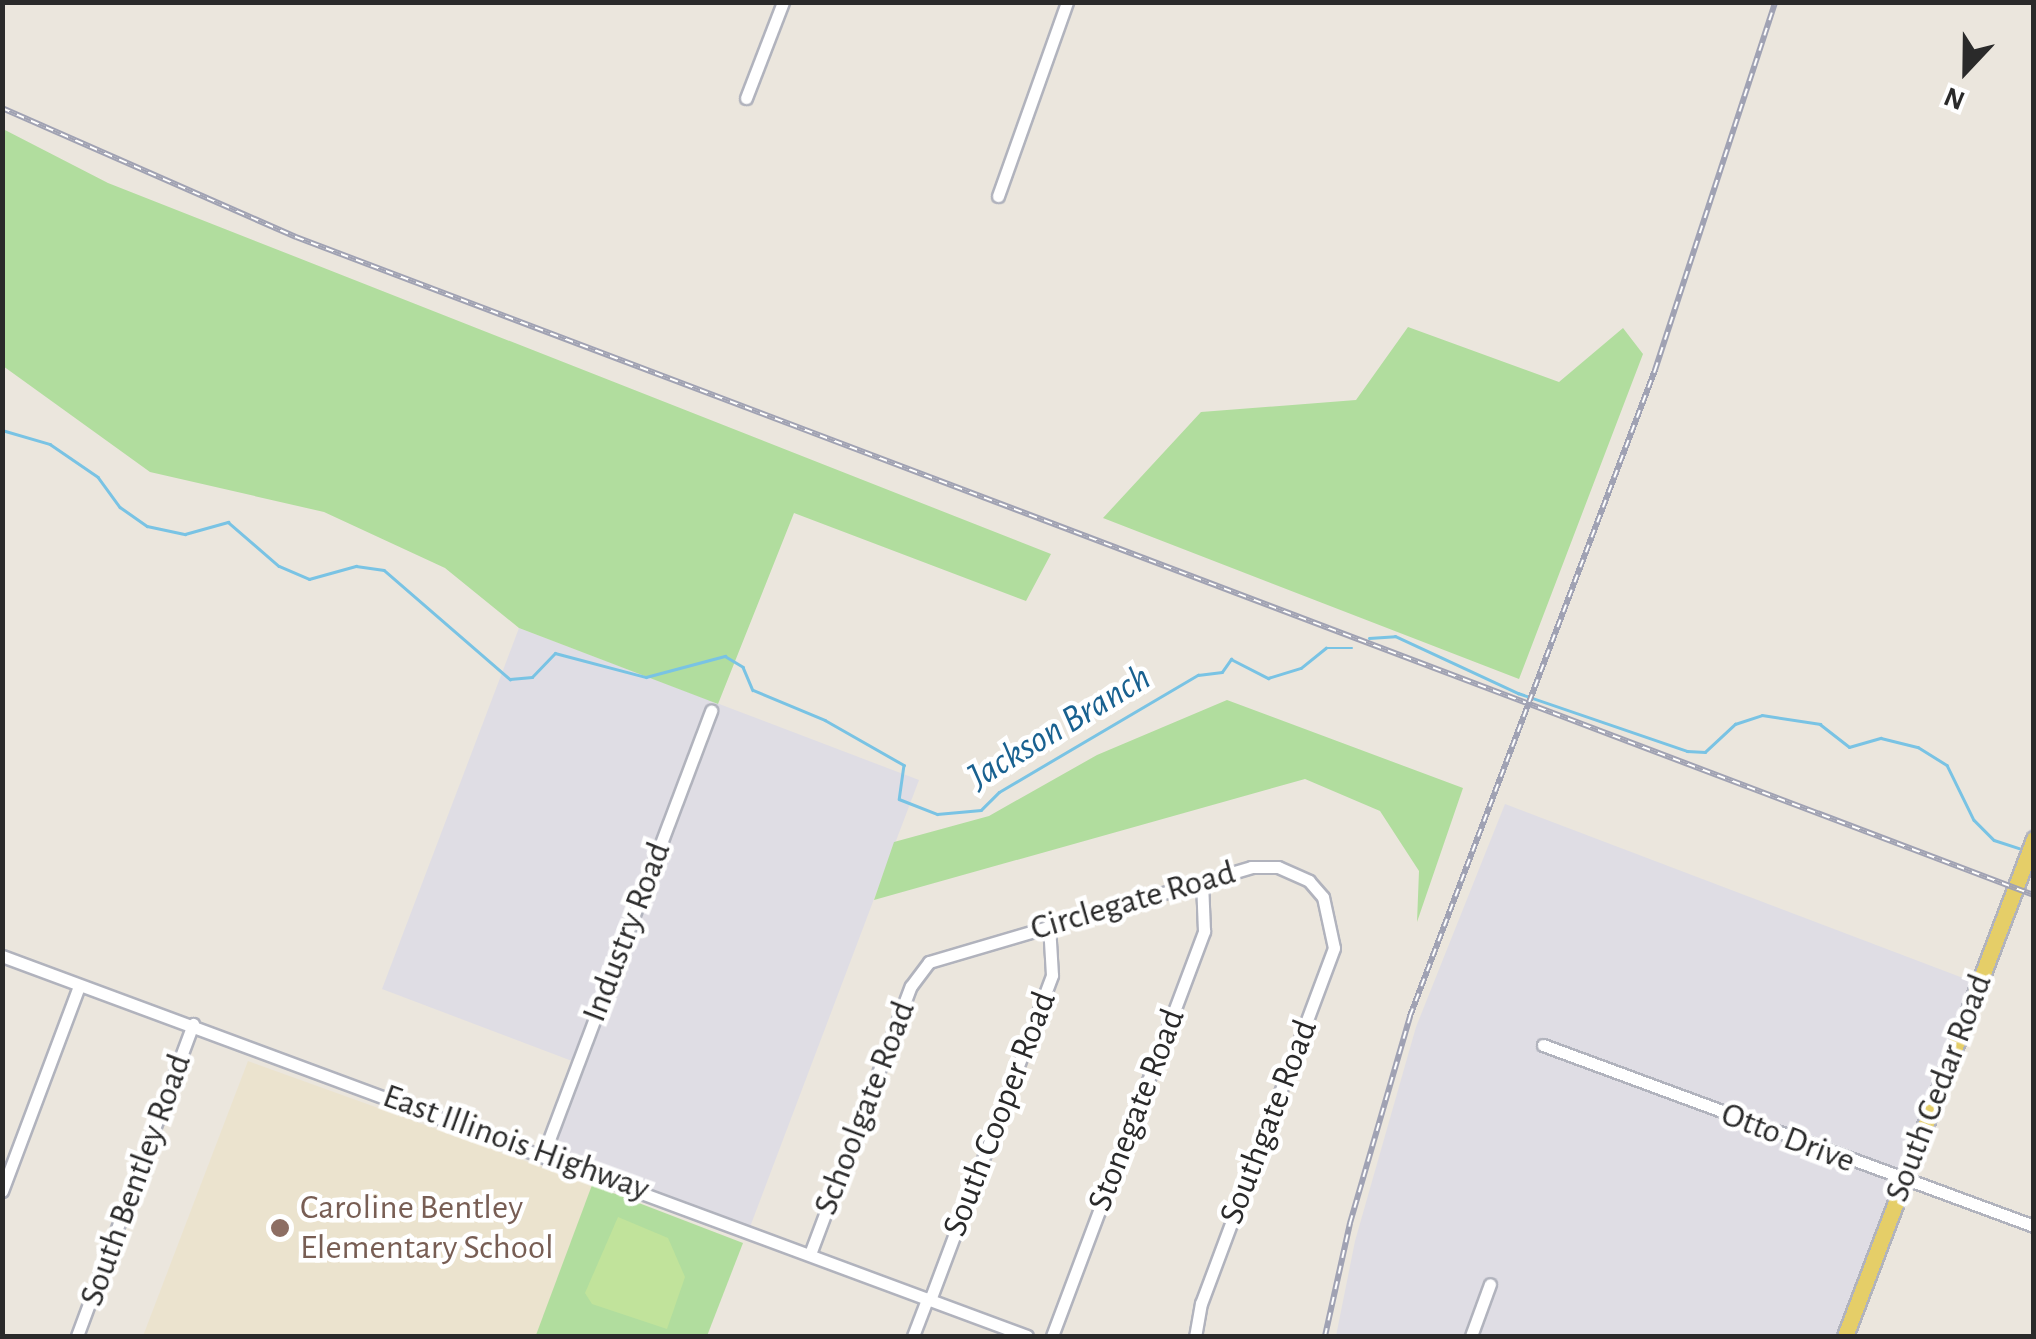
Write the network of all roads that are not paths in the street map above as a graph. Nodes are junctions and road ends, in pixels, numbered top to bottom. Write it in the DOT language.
graph roads {
  1 [pos="783,2"];
  2 [pos="1068,2"];
  3 [pos="746,98"];
  4 [pos="998,196"];
  5 [pos="710,710"];
  6 [pos="2031,847"];
  7 [pos="1202,882"];
  8 [pos="1330,908"];
  9 [pos="1048,926"];
  10 [pos="2,956"];
  11 [pos="926,965"];
  12 [pos="79,986"];
  13 [pos="193,1024"];
  14 [pos="1544,1045"];
  15 [pos="544,1153"];
  16 [pos="1904,1182"];
  17 [pos="2,1191"];
  18 [pos="2034,1226"];
  19 [pos="810,1254"];
  20 [pos="1490,1284"];
  21 [pos="929,1299"];
  22 [pos="77,1336"];
  23 [pos="913,1336"];
  24 [pos="1027,1336"];
  25 [pos="1052,1336"];
  26 [pos="1195,1336"];
  27 [pos="1471,1336"];
  28 [pos="1845,1336"];
  1 -- 3 [label="street"];
  2 -- 4 [label="street"];
  5 -- 15 [label="street, Industry Road"];
  6 -- 16 [label="main road, South Cedar Road"];
  7 -- 8 [label="street, Circlegate Road"];
  7 -- 9 [label="street, Circlegate Road"];
  7 -- 25 [label="street, Stonegate Road"];
  8 -- 26 [label="street, Southgate Road"];
  9 -- 11 [label="street, Circlegate Road"];
  9 -- 21 [label="street, South Cooper Road"];
  10 -- 12 [label="street, East Illinois Highway"];
  11 -- 19 [label="street, Schoolgate Road"];
  12 -- 13 [label="street, East Illinois Highway"];
  12 -- 17 [label="street"];
  13 -- 15 [label="street, East Illinois Highway"];
  13 -- 22 [label="street, South Bentley Road"];
  14 -- 16 [label="street, Otto Drive"];
  15 -- 19 [label="street, East Illinois Highway"];
  16 -- 18 [label="street, Otto Drive"];
  16 -- 28 [label="main road, South Cedar Road"];
  19 -- 21 [label="street, East Illinois Highway"];
  20 -- 27 [label="street"];
  21 -- 23 [label="street, South Cooper Road"];
  21 -- 24 [label="street, East Illinois Highway"];
}
